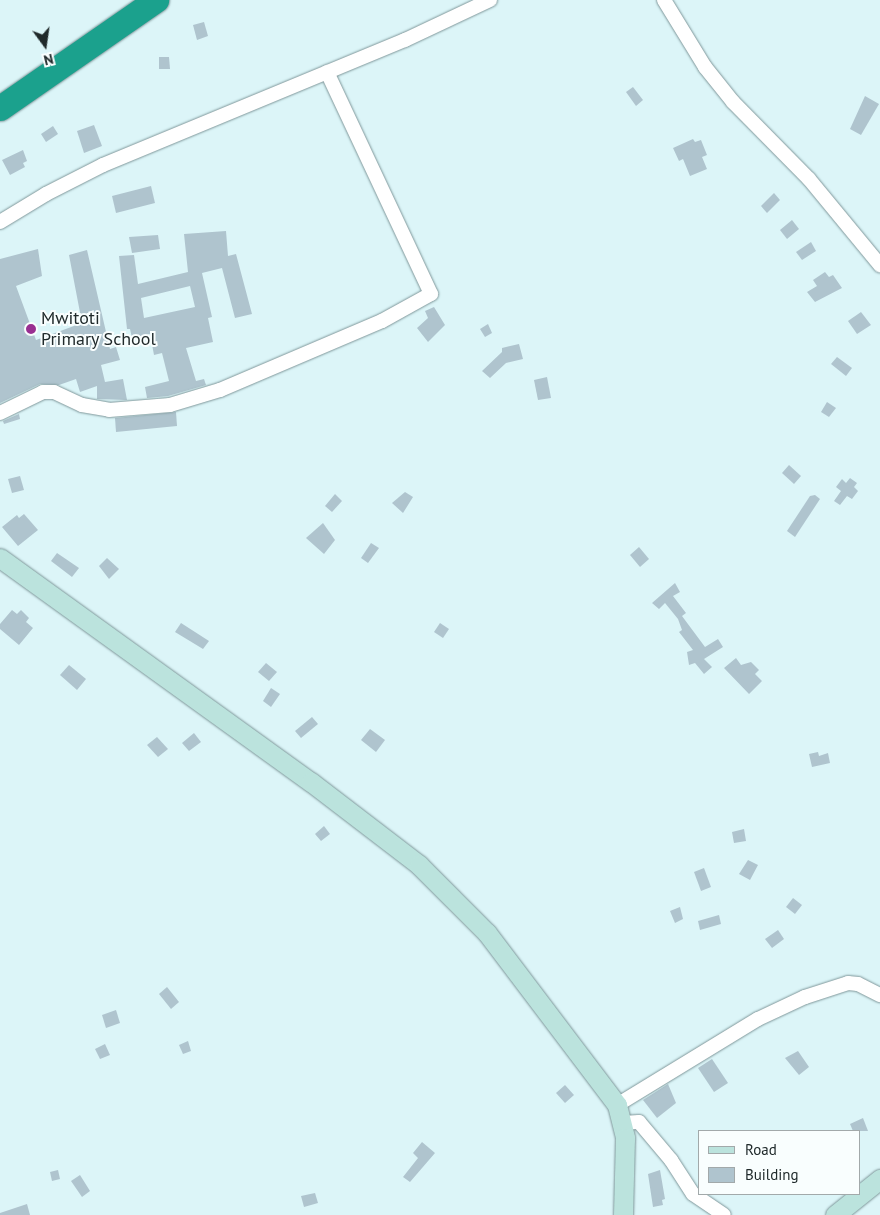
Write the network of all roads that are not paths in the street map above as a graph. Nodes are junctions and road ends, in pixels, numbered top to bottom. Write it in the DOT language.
graph roads {
  1 [pos="156,0"];
  2 [pos="490,0"];
  3 [pos="664,0"];
  4 [pos="327,72"];
  5 [pos="0,108"];
  6 [pos="0,222"];
  7 [pos="880,265"];
  8 [pos="0,413"];
  9 [pos="0,558"];
  10 [pos="880,995"];
  11 [pos="617,1105"];
  12 [pos="623,1123"];
  13 [pos="880,1179"];
  14 [pos="624,1215"];
  15 [pos="724,1215"];
  16 [pos="835,1215"];
  1 -- 5 [label="highway"];
  2 -- 4 [label="street"];
  3 -- 7 [label="street"];
  4 -- 6 [label="street"];
  4 -- 8 [label="street"];
  9 -- 11 [label="street"];
  10 -- 11 [label="street"];
  11 -- 12 [label="street"];
  12 -- 14 [label="street"];
  12 -- 15 [label="street"];
  13 -- 16 [label="street"];
}
